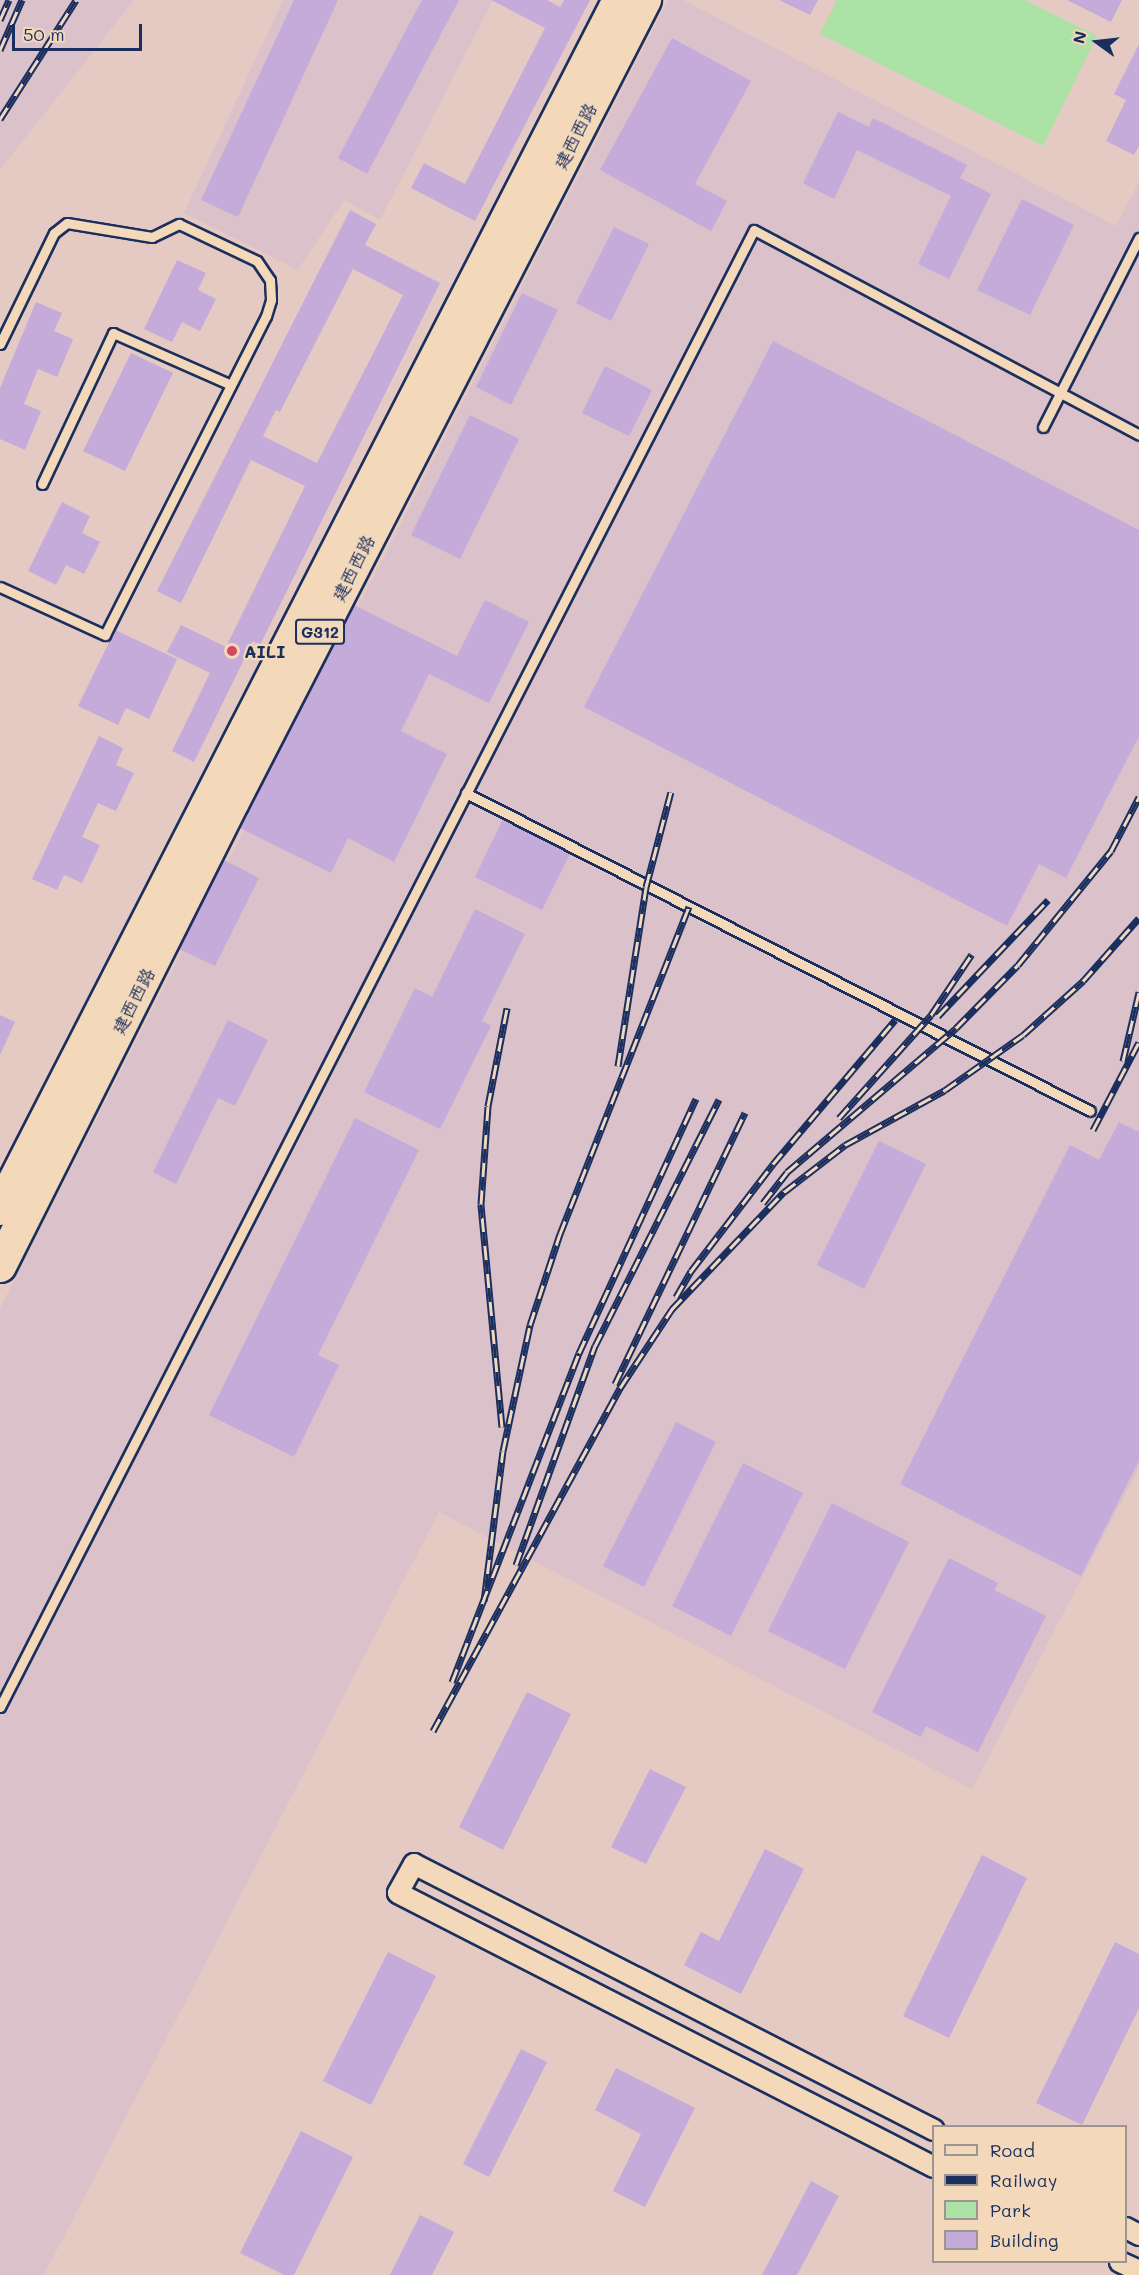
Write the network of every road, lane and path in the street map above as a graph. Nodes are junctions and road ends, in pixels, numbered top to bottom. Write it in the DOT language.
graph roads {
  1 [pos="619,0"];
  2 [pos="645,0"];
  3 [pos="1139,238"];
  4 [pos="0,344"];
  5 [pos="229,384"];
  6 [pos="1060,393"];
  7 [pos="1043,427"];
  8 [pos="1139,435"];
  9 [pos="42,484"];
  10 [pos="0,586"];
  11 [pos="466,793"];
  12 [pos="1090,1111"];
  13 [pos="2,1199"];
  14 [pos="0,1266"];
  15 [pos="0,1707"];
  16 [pos="795,2060"];
  17 [pos="780,2089"];
  18 [pos="932,2129"];
  19 [pos="932,2166"];
  20 [pos="1122,2263"];
  21 [pos="1139,2271"];
  1 -- 13 [label="highway, 建西西路 / G312"];
  2 -- 14 [label="highway, 建西西路 / G312"];
  3 -- 6 [label="lane"];
  4 -- 5 [label="lane"];
  5 -- 9 [label="lane"];
  5 -- 10 [label="lane"];
  6 -- 7 [label="lane"];
  6 -- 8 [label="lane"];
  6 -- 11 [label="lane"];
  11 -- 12 [label="lane"];
  11 -- 15 [label="lane"];
  16 -- 17 [label="street"];
  16 -- 17 [label="street"];
  16 -- 18 [label="street"];
  17 -- 19 [label="street"];
  20 -- 21 [label="street"];
}
